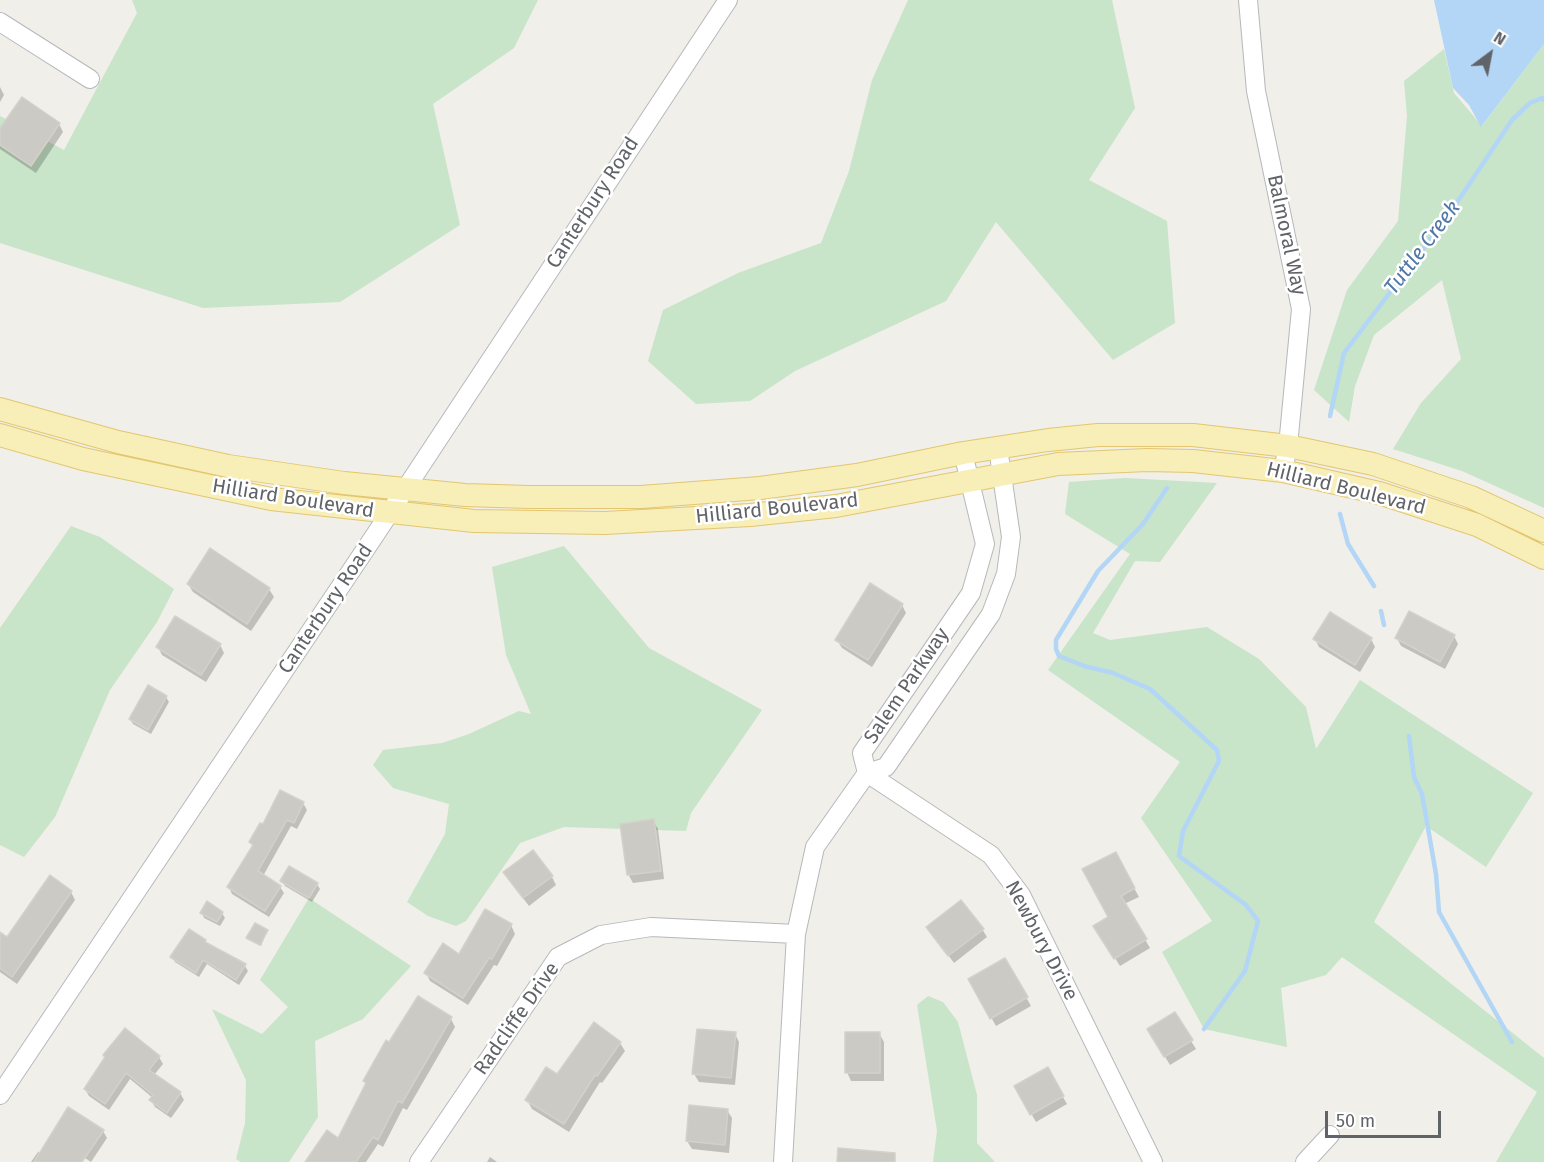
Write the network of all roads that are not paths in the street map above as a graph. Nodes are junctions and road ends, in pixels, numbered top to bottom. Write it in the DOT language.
graph roads {
  1 [pos="728,0"];
  2 [pos="1248,0"];
  3 [pos="0,22"];
  4 [pos="90,79"];
  5 [pos="0,409"];
  6 [pos="0,435"];
  7 [pos="1288,446"];
  8 [pos="998,448"];
  9 [pos="963,453"];
  10 [pos="1283,471"];
  11 [pos="1003,474"];
  12 [pos="968,481"];
  13 [pos="406,489"];
  14 [pos="390,514"];
  15 [pos="1544,531"];
  16 [pos="1544,558"];
  17 [pos="867,772"];
  18 [pos="796,934"];
  19 [pos="0,1095"];
  20 [pos="1330,1135"];
  21 [pos="419,1162"];
  22 [pos="783,1162"];
  23 [pos="1153,1162"];
  24 [pos="1305,1162"];
  1 -- 13 [label="street, Canterbury Road"];
  2 -- 7 [label="street, Balmoral Way"];
  3 -- 4 [label="street"];
  5 -- 13 [label="main road, Hilliard Boulevard"];
  6 -- 14 [label="main road, Hilliard Boulevard"];
  7 -- 8 [label="main road, Hilliard Boulevard"];
  7 -- 10 [label="street, Balmoral Way"];
  7 -- 15 [label="main road, Hilliard Boulevard"];
  8 -- 9 [label="main road, Hilliard Boulevard"];
  8 -- 11 [label="street"];
  9 -- 12 [label="street, Salem Parkway"];
  9 -- 13 [label="main road, Hilliard Boulevard"];
  10 -- 11 [label="main road, Hilliard Boulevard"];
  10 -- 16 [label="main road, Hilliard Boulevard"];
  11 -- 12 [label="main road, Hilliard Boulevard"];
  11 -- 17 [label="street"];
  12 -- 14 [label="main road, Hilliard Boulevard"];
  12 -- 17 [label="street, Salem Parkway"];
  13 -- 14 [label="street, Canterbury Road"];
  14 -- 19 [label="street, Canterbury Road"];
  17 -- 18 [label="street, Salem Parkway"];
  17 -- 23 [label="street, Newbury Drive"];
  18 -- 21 [label="street, Radcliffe Drive"];
  18 -- 22 [label="street, Salem Parkway"];
  20 -- 24 [label="street"];
}
